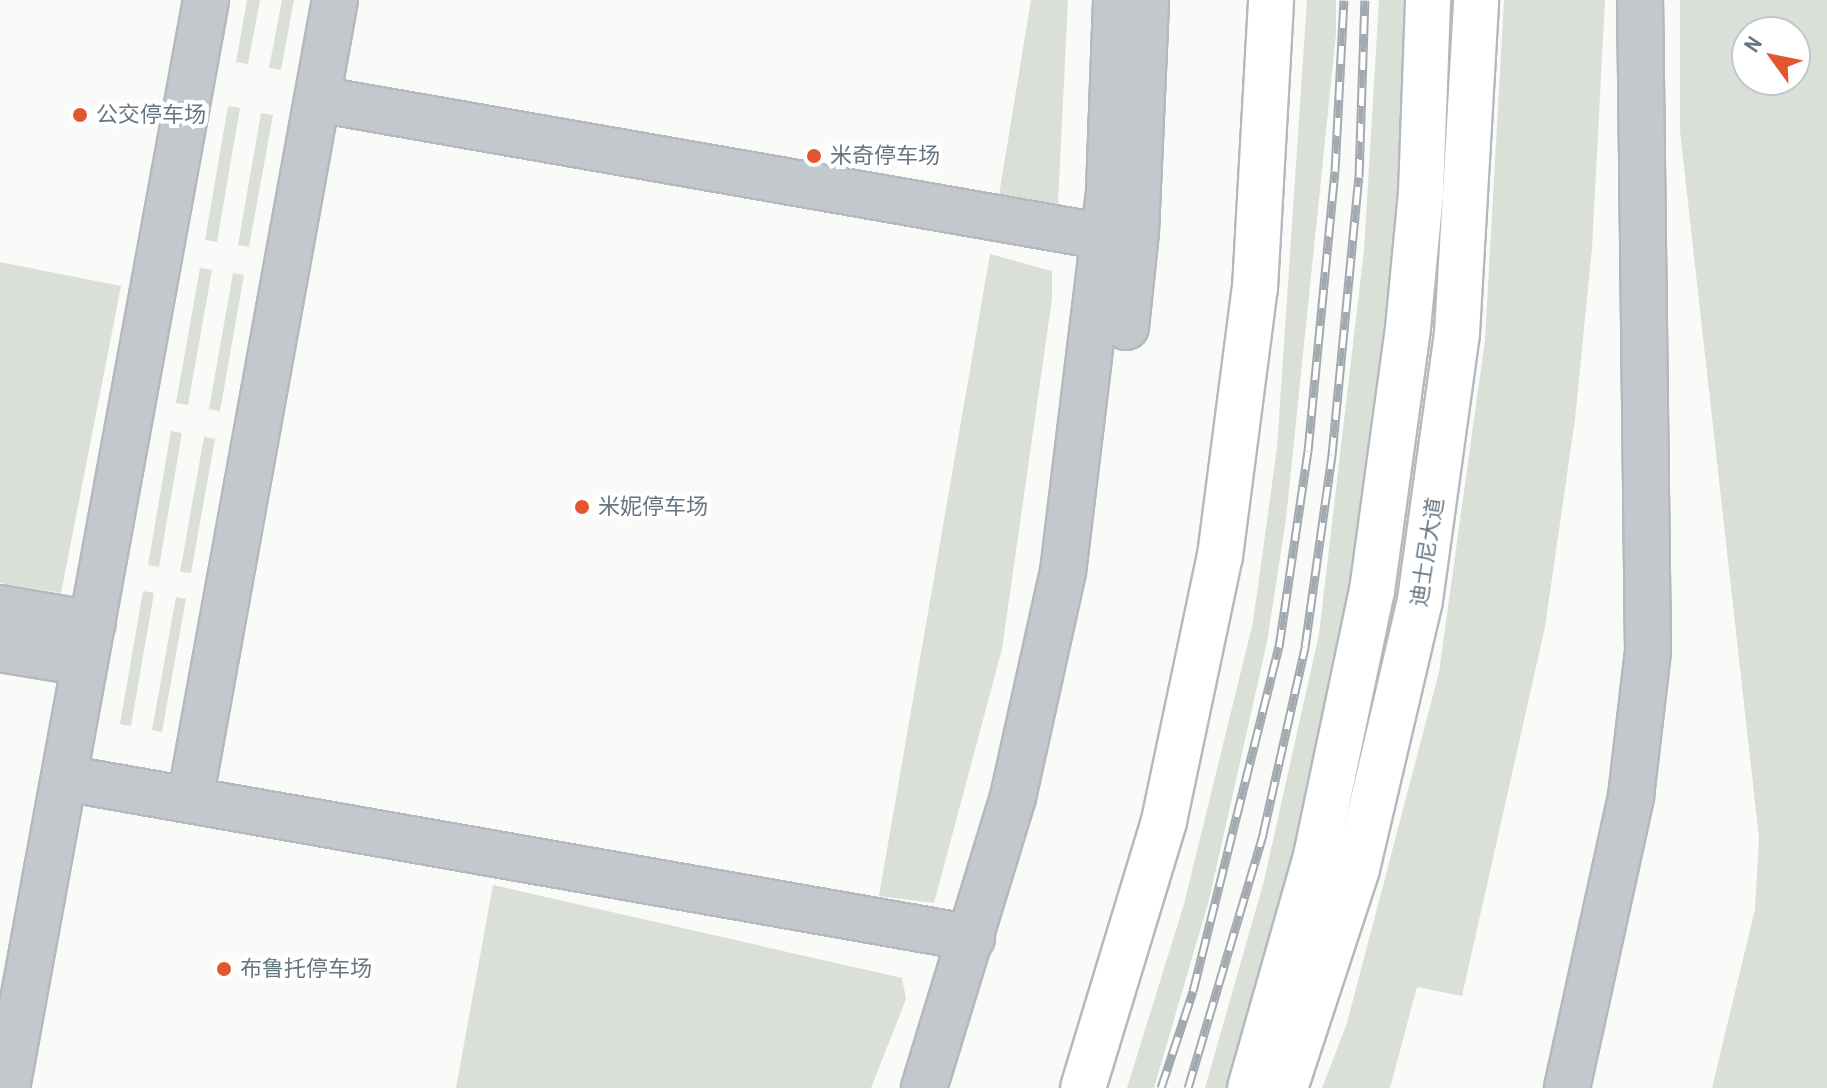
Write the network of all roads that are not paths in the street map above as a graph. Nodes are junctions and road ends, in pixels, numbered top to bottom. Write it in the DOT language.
graph roads {
  1 [pos="206,0"];
  2 [pos="335,0"];
  3 [pos="1116,0"];
  4 [pos="1146,0"];
  5 [pos="1271,0"];
  6 [pos="1428,0"];
  7 [pos="1476,0"];
  8 [pos="1640,0"];
  9 [pos="317,99"];
  10 [pos="1105,237"];
  11 [pos="0,608"];
  12 [pos="89,644"];
  13 [pos="0,649"];
  14 [pos="64,778"];
  15 [pos="190,800"];
  16 [pos="972,938"];
  17 [pos="1121,951"];
  18 [pos="1296,1003"];
  19 [pos="1569,1081"];
  20 [pos="7,1088"];
  21 [pos="924,1088"];
  22 [pos="954,1088"];
  23 [pos="1067,1088"];
  24 [pos="1083,1088"];
  25 [pos="1250,1088"];
  26 [pos="1288,1088"];
  1 -- 12 [label="street"];
  2 -- 9 [label="street"];
  3 -- 10 [label="street"];
  4 -- 22 [label="street"];
  5 -- 17 [label="highway"];
  6 -- 18 [label="highway, 迪士尼大道"];
  7 -- 18 [label="highway, 迪士尼大道"];
  8 -- 19 [label="street"];
  9 -- 10 [label="street"];
  9 -- 15 [label="street"];
  10 -- 16 [label="street"];
  11 -- 12 [label="street"];
  12 -- 13 [label="street"];
  12 -- 14 [label="street"];
  14 -- 15 [label="street"];
  14 -- 20 [label="street"];
  15 -- 16 [label="street"];
  16 -- 21 [label="street"];
  17 -- 23 [label="highway"];
  17 -- 24 [label="highway"];
  18 -- 25 [label="highway, 迪士尼大道"];
  18 -- 26 [label="highway"];
}
